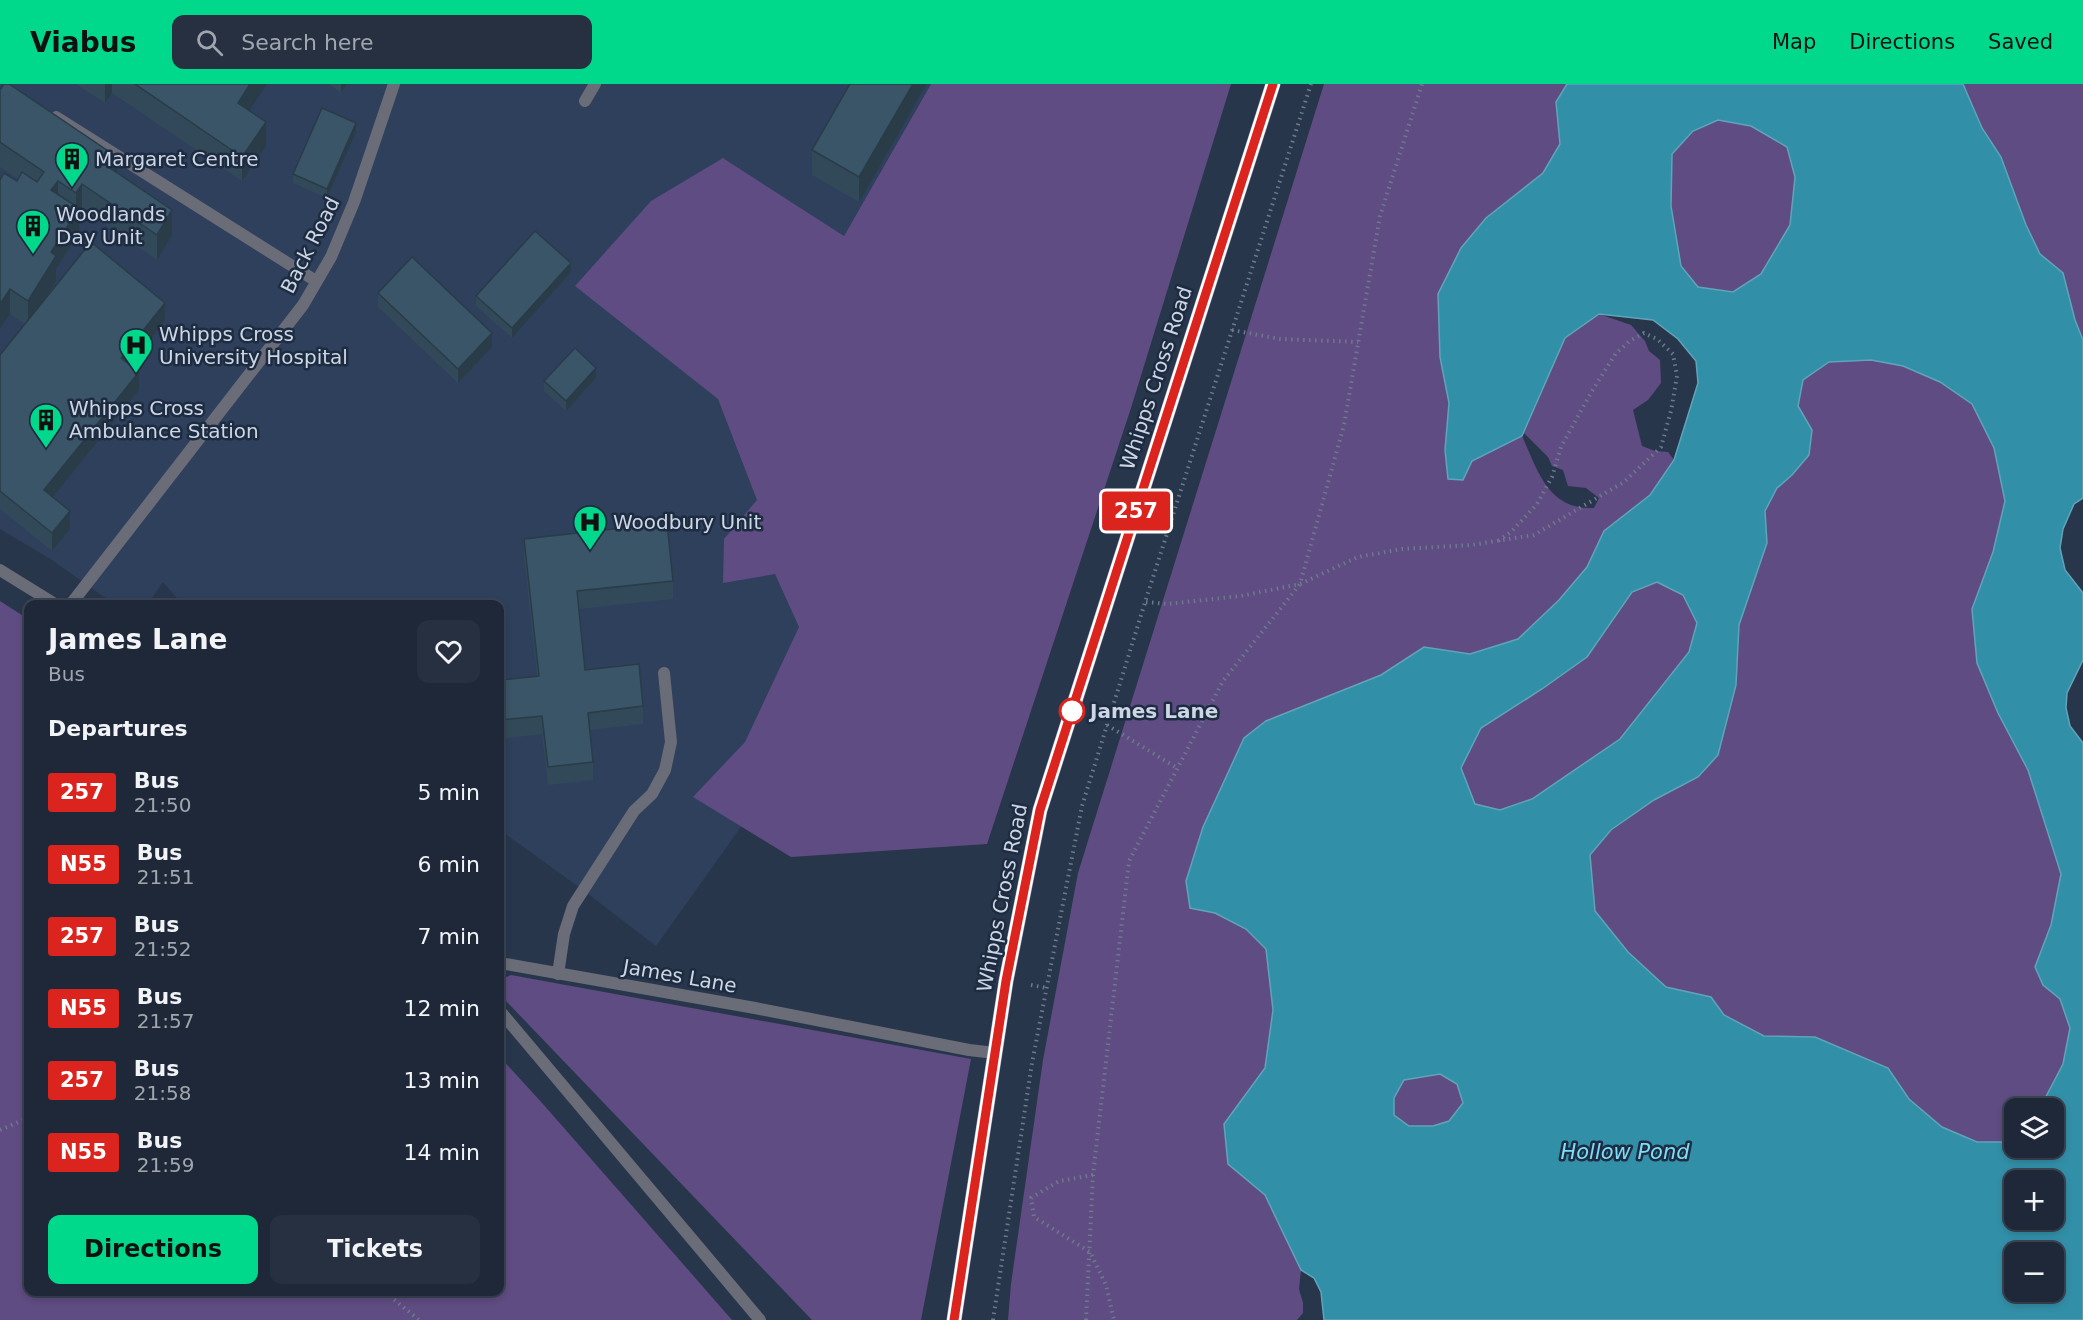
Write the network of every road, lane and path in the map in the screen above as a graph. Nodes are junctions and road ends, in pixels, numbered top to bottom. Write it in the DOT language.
graph roads {
  1 [pos="394,84"];
  2 [pos="595,84"];
  3 [pos="1273,84"];
  4 [pos="1311,84"];
  5 [pos="1422,84"];
  6 [pos="585,100"];
  7 [pos="42,108"];
  8 [pos="316,281"];
  9 [pos="1232,330"];
  10 [pos="1358,342"];
  11 [pos="1498,541"];
  12 [pos="0,570"];
  13 [pos="1300,584"];
  14 [pos="49,600"];
  15 [pos="74,600"];
  16 [pos="1146,602"];
  17 [pos="664,673"];
  18 [pos="1107,725"];
  19 [pos="1177,768"];
  20 [pos="504,964"];
  21 [pos="558,974"];
  22 [pos="1031,985"];
  23 [pos="1047,988"];
  24 [pos="504,1016"];
  25 [pos="995,1053"];
  26 [pos="24,1120"];
  27 [pos="0,1130"];
  28 [pos="1093,1175"];
  29 [pos="1090,1252"];
  30 [pos="390,1296"];
  31 [pos="419,1320"];
  32 [pos="760,1320"];
  33 [pos="954,1320"];
  34 [pos="993,1320"];
  35 [pos="1086,1320"];
  36 [pos="1114,1320"];
  1 -- 8 [label="street, Back Road"];
  2 -- 6 [label="street"];
  3 -- 25 [label="main road, Whipps Cross Road"];
  4 -- 9 [label="path"];
  5 -- 10 [label="path"];
  7 -- 8 [label="street"];
  8 -- 15 [label="street, Back Road"];
  9 -- 10 [label="path"];
  9 -- 16 [label="path"];
  10 -- 13 [label="path"];
  11 -- 11 [label="path"];
  11 -- 13 [label="path"];
  12 -- 14 [label="street"];
  13 -- 16 [label="path"];
  13 -- 19 [label="path"];
  16 -- 18 [label="path"];
  17 -- 21 [label="street"];
  18 -- 19 [label="path"];
  18 -- 23 [label="path"];
  19 -- 28 [label="path"];
  20 -- 21 [label="street, James Lane"];
  21 -- 25 [label="street, James Lane"];
  22 -- 23 [label="path"];
  23 -- 34 [label="path"];
  24 -- 32 [label="street"];
  25 -- 33 [label="main road, Whipps Cross Road"];
  26 -- 27 [label="path"];
  28 -- 29 [label="path"];
  28 -- 29 [label="path"];
  29 -- 35 [label="path"];
  29 -- 36 [label="path"];
  30 -- 31 [label="path"];
}
